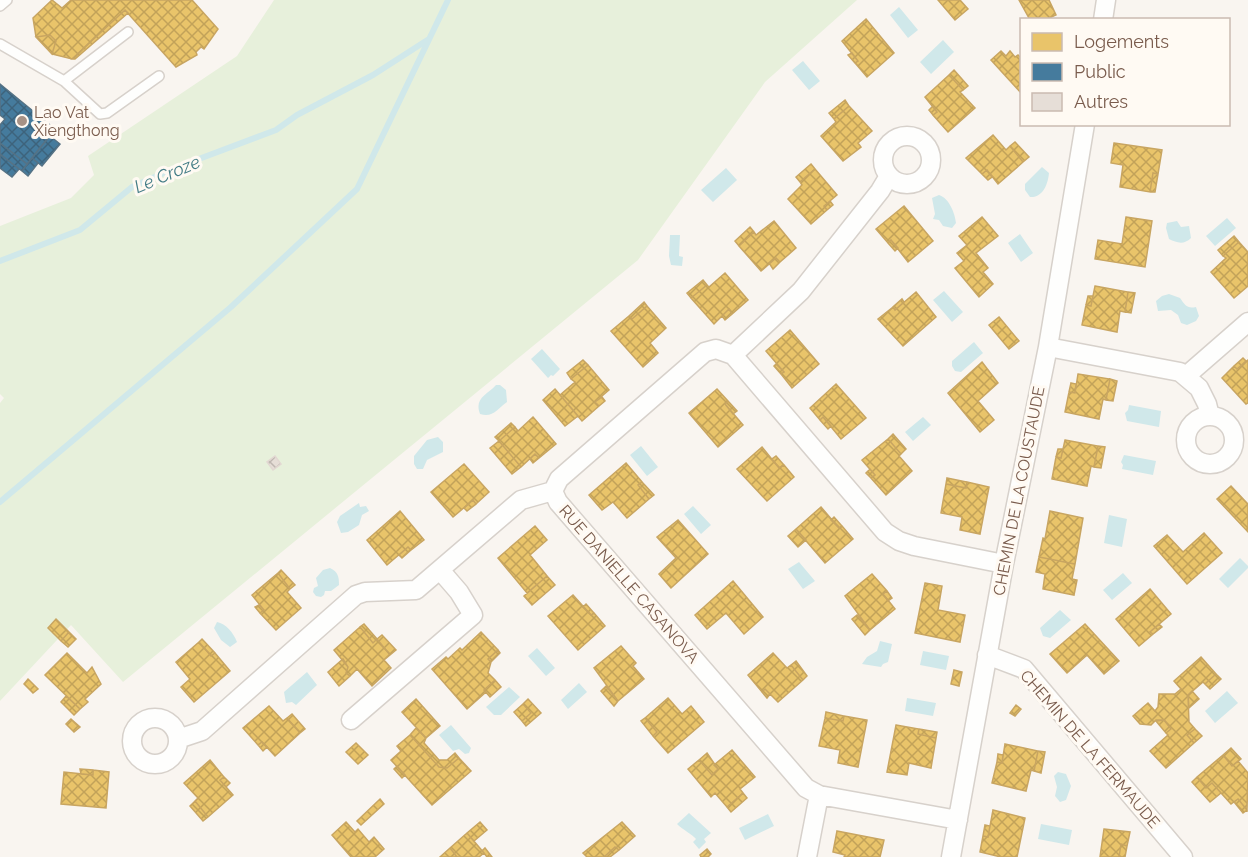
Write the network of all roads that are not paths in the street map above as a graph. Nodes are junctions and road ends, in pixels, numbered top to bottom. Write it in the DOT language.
graph roads {
  1 [pos="7,0"];
  2 [pos="1106,0"];
  3 [pos="0,6"];
  4 [pos="1103,18"];
  5 [pos="128,32"];
  6 [pos="0,44"];
  7 [pos="159,76"];
  8 [pos="64,81"];
  9 [pos="1085,126"];
  10 [pos="889,177"];
  11 [pos="1248,322"];
  12 [pos="1048,347"];
  13 [pos="733,355"];
  14 [pos="1186,376"];
  15 [pos="1210,416"];
  16 [pos="553,491"];
  17 [pos="1004,564"];
  18 [pos="440,570"];
  19 [pos="987,655"];
  20 [pos="351,720"];
  21 [pos="178,739"];
  22 [pos="819,795"];
  23 [pos="958,820"];
  24 [pos="807,857"];
  25 [pos="951,857"];
  26 [pos="1183,857"];
  1 -- 3 [label="lane"];
  2 -- 4 [label="street"];
  5 -- 8 [label="lane"];
  6 -- 8 [label="lane"];
  7 -- 8 [label="lane"];
  9 -- 12 [label="street, CHEMIN DE LA COUSTAUDE"];
  10 -- 13 [label="street"];
  11 -- 14 [label="street"];
  12 -- 14 [label="street"];
  12 -- 17 [label="street, CHEMIN DE LA COUSTAUDE"];
  13 -- 16 [label="street, RUE DANIELLE CASANOVA"];
  13 -- 17 [label="street"];
  14 -- 15 [label="street"];
  16 -- 18 [label="street"];
  16 -- 22 [label="street, RUE DANIELLE CASANOVA"];
  17 -- 19 [label="street, CHEMIN DE LA COUSTAUDE"];
  18 -- 20 [label="street"];
  18 -- 21 [label="street"];
  19 -- 23 [label="street, CHEMIN DE LA COUSTAUDE"];
  19 -- 26 [label="street, CHEMIN DE LA FERMAUDE"];
  22 -- 23 [label="street, RUE DANIELLE CASANOVA"];
  22 -- 24 [label="street"];
  23 -- 25 [label="street, CHEMIN DE LA COUSTAUDE"];
}
